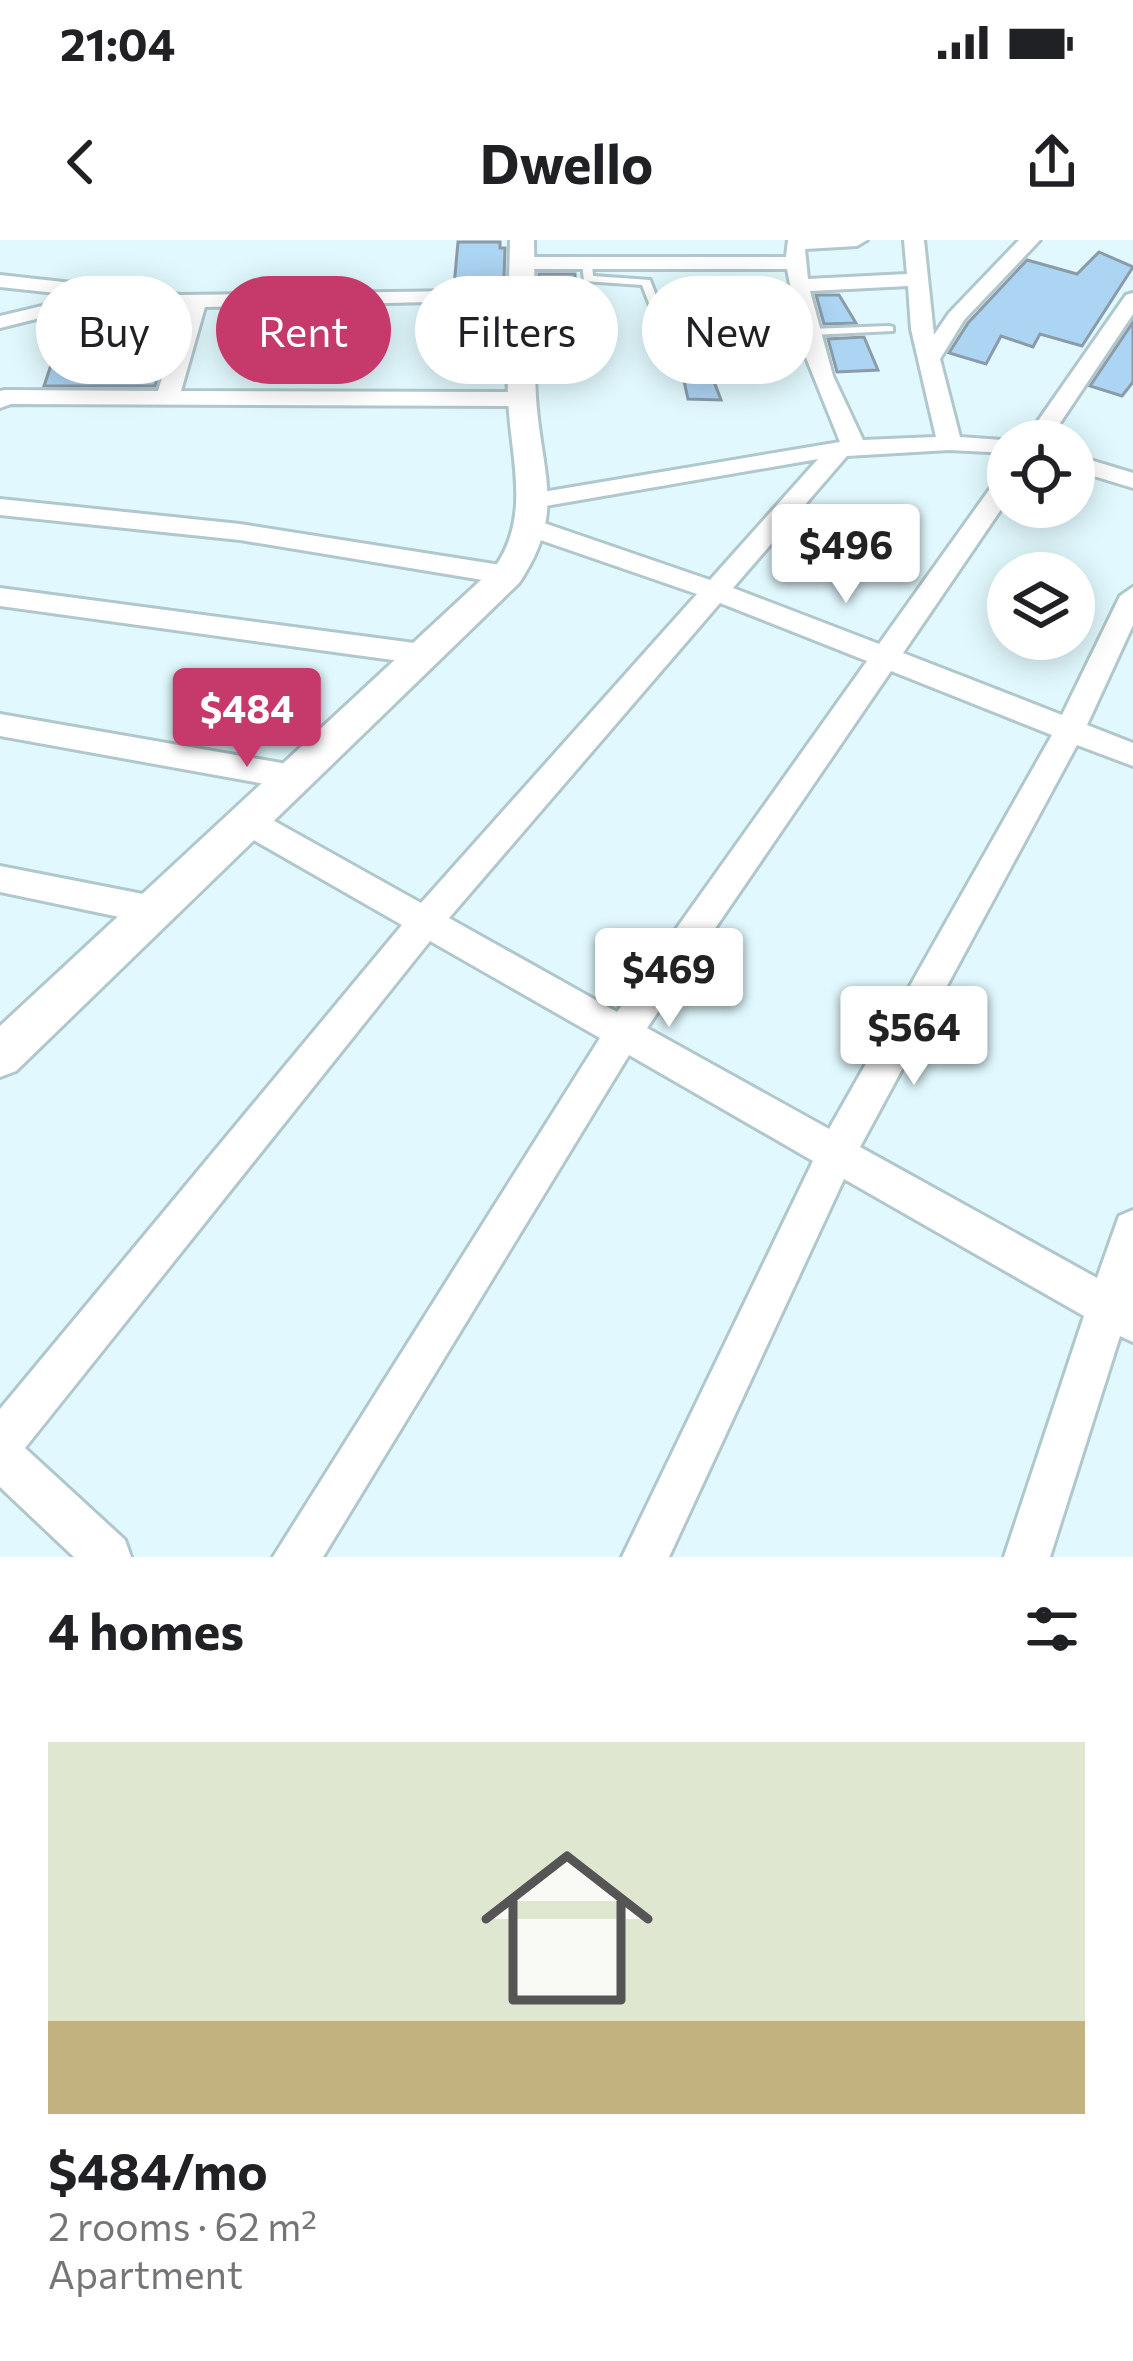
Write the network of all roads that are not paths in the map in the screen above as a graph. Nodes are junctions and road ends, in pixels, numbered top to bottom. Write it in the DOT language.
graph roads {
  1 [pos="662,240"];
  2 [pos="856,240"];
  3 [pos="914,240"];
  4 [pos="1030,240"];
  5 [pos="522,252"];
  6 [pos="796,258"];
  7 [pos="665,262"];
  8 [pos="587,263"];
  9 [pos="917,279"];
  10 [pos="0,281"];
  11 [pos="642,282"];
  12 [pos="36,285"];
  13 [pos="415,297"];
  14 [pos="192,300"];
  15 [pos="196,300"];
  16 [pos="1129,313"];
  17 [pos="36,316"];
  18 [pos="0,322"];
  19 [pos="889,329"];
  20 [pos="813,332"];
  21 [pos="813,339"];
  22 [pos="929,360"];
  23 [pos="522,384"];
  24 [pos="167,399"];
  25 [pos="522,399"];
  26 [pos="0,401"];
  27 [pos="1051,420"];
  28 [pos="949,441"];
  29 [pos="987,444"];
  30 [pos="846,449"];
  31 [pos="1095,469"];
  32 [pos="1133,482"];
  33 [pos="0,507"];
  34 [pos="987,512"];
  35 [pos="533,514"];
  36 [pos="507,575"];
  37 [pos="716,591"];
  38 [pos="1133,596"];
  39 [pos="0,597"];
  40 [pos="422,654"];
  41 [pos="888,656"];
  42 [pos="0,725"];
  43 [pos="1070,730"];
  44 [pos="1133,755"];
  45 [pos="292,777"];
  46 [pos="249,821"];
  47 [pos="0,879"];
  48 [pos="153,910"];
  49 [pos="425,922"];
  50 [pos="623,1034"];
  51 [pos="0,1056"];
  52 [pos="836,1154"];
  53 [pos="1133,1230"];
  54 [pos="1119,1314"];
  55 [pos="0,1444"];
  56 [pos="0,1456"];
  57 [pos="108,1557"];
  58 [pos="296,1557"];
  59 [pos="645,1557"];
  60 [pos="1027,1557"];
  1 -- 7 [label="street"];
  2 -- 6 [label="street"];
  3 -- 9 [label="street"];
  4 -- 22 [label="street"];
  5 -- 8 [label="street"];
  6 -- 7 [label="street"];
  6 -- 9 [label="street"];
  7 -- 8 [label="street"];
  8 -- 11 [label="lane"];
  9 -- 22 [label="street"];
  10 -- 12 [label="street"];
  13 -- 15 [label="street"];
  14 -- 15 [label="street"];
  15 -- 24 [label="street"];
  16 -- 27 [label="street"];
  17 -- 18 [label="street"];
  19 -- 20 [label="lane"];
  21 -- 30 [label="street"];
  22 -- 28 [label="street"];
  23 -- 25 [label="street"];
  24 -- 25 [label="street"];
  24 -- 26 [label="street"];
  25 -- 35 [label="street"];
  28 -- 29 [label="street"];
  28 -- 30 [label="street"];
  30 -- 35 [label="street"];
  30 -- 37 [label="street"];
  31 -- 32 [label="street"];
  33 -- 36 [label="street"];
  34 -- 41 [label="street"];
  35 -- 36 [label="street"];
  35 -- 37 [label="street"];
  36 -- 40 [label="street"];
  37 -- 41 [label="street"];
  37 -- 49 [label="street"];
  38 -- 43 [label="street"];
  39 -- 40 [label="street"];
  40 -- 45 [label="street"];
  41 -- 43 [label="street"];
  41 -- 50 [label="street"];
  42 -- 45 [label="street"];
  43 -- 44 [label="street"];
  43 -- 52 [label="street"];
  45 -- 46 [label="street"];
  46 -- 48 [label="street"];
  46 -- 49 [label="street"];
  47 -- 48 [label="street"];
  48 -- 51 [label="street"];
  49 -- 50 [label="street"];
  49 -- 55 [label="street"];
  50 -- 52 [label="street"];
  50 -- 58 [label="street"];
  52 -- 54 [label="street"];
  52 -- 59 [label="street"];
  53 -- 54 [label="street"];
  54 -- 60 [label="street"];
  56 -- 57 [label="street"];
}
